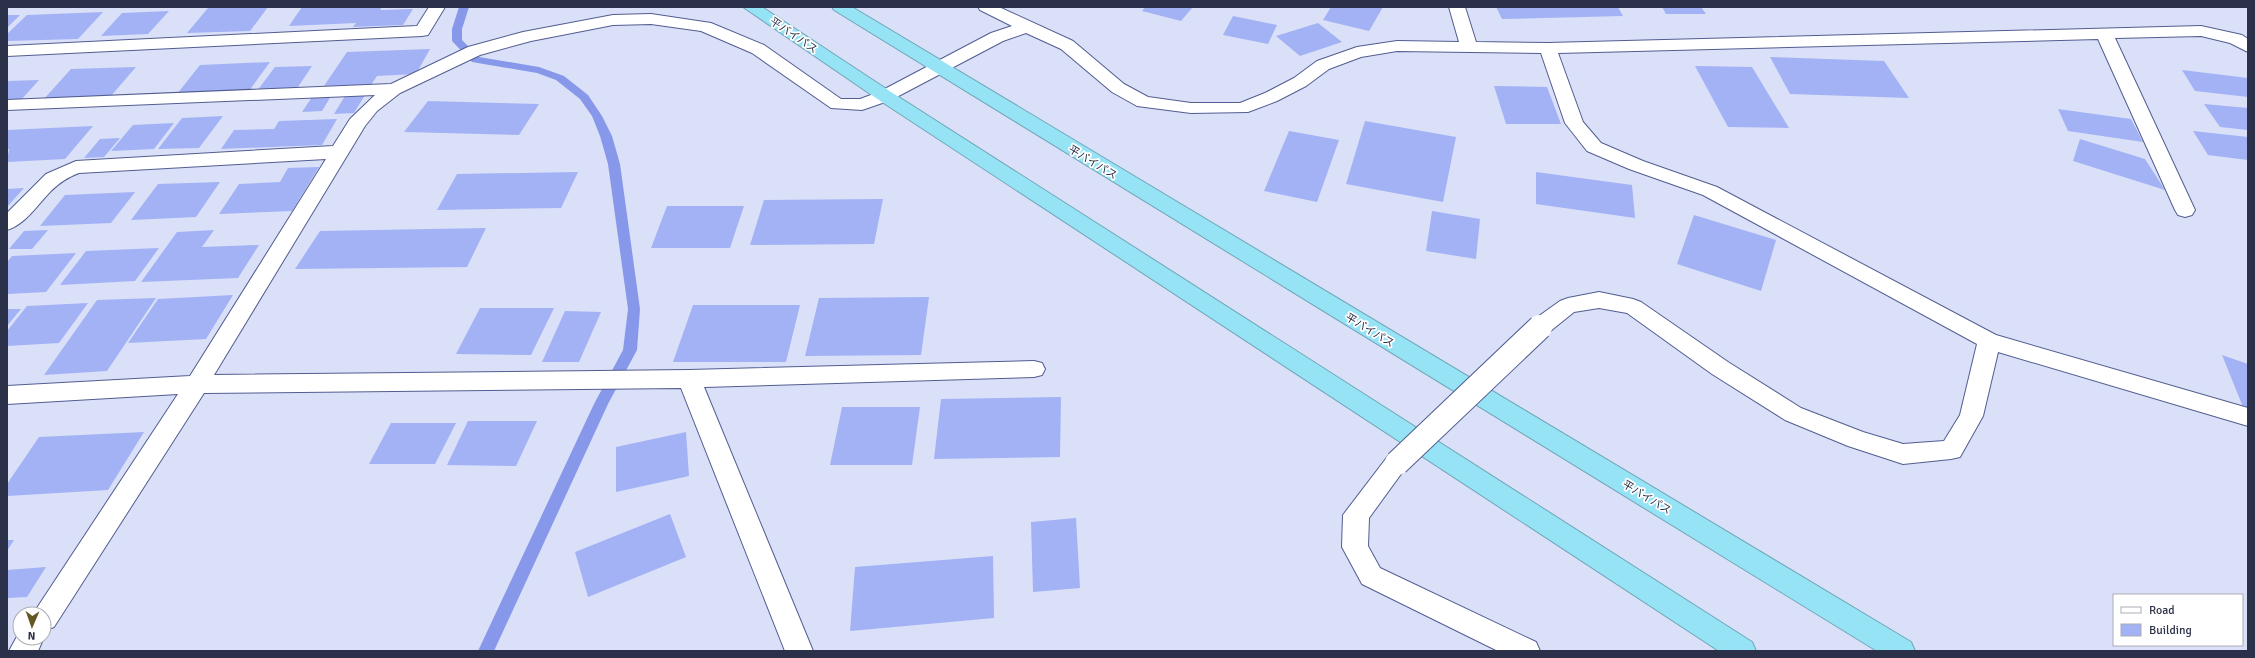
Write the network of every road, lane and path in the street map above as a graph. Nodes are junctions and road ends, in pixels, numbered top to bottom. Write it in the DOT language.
graph roads {
  1 [pos="437,7"];
  2 [pos="751,7"];
  3 [pos="840,7"];
  4 [pos="986,7"];
  5 [pos="1457,7"];
  6 [pos="1027,27"];
  7 [pos="2104,33"];
  8 [pos="1469,47"];
  9 [pos="2248,47"];
  10 [pos="1548,48"];
  11 [pos="7,51"];
  12 [pos="937,67"];
  13 [pos="394,89"];
  14 [pos="885,96"];
  15 [pos="7,106"];
  16 [pos="339,152"];
  17 [pos="2185,210"];
  18 [pos="7,223"];
  19 [pos="1989,341"];
  20 [pos="1034,369"];
  21 [pos="689,379"];
  22 [pos="197,384"];
  23 [pos="7,395"];
  24 [pos="2248,417"];
  25 [pos="52,607"];
  26 [pos="799,651"];
  27 [pos="1526,651"];
  28 [pos="1742,651"];
  29 [pos="1901,651"];
  1 -- 11 [label="street"];
  2 -- 14 [label="highway, 平バイパス"];
  3 -- 12 [label="highway, 平バイパス"];
  4 -- 6 [label="street"];
  5 -- 8 [label="street"];
  6 -- 8 [label="street"];
  6 -- 12 [label="street"];
  7 -- 9 [label="street"];
  7 -- 10 [label="street"];
  7 -- 17 [label="street"];
  8 -- 10 [label="street"];
  10 -- 19 [label="street"];
  12 -- 14 [label="street"];
  12 -- 29 [label="highway, 平バイパス"];
  13 -- 14 [label="street"];
  13 -- 15 [label="street"];
  13 -- 16 [label="street"];
  14 -- 28 [label="highway, 平バイパス"];
  16 -- 18 [label="street"];
  16 -- 22 [label="street"];
  19 -- 24 [label="street"];
  19 -- 27 [label="street, bridge"];
  20 -- 21 [label="street"];
  21 -- 22 [label="street"];
  21 -- 26 [label="street"];
  22 -- 23 [label="street"];
  22 -- 25 [label="street"];
}
